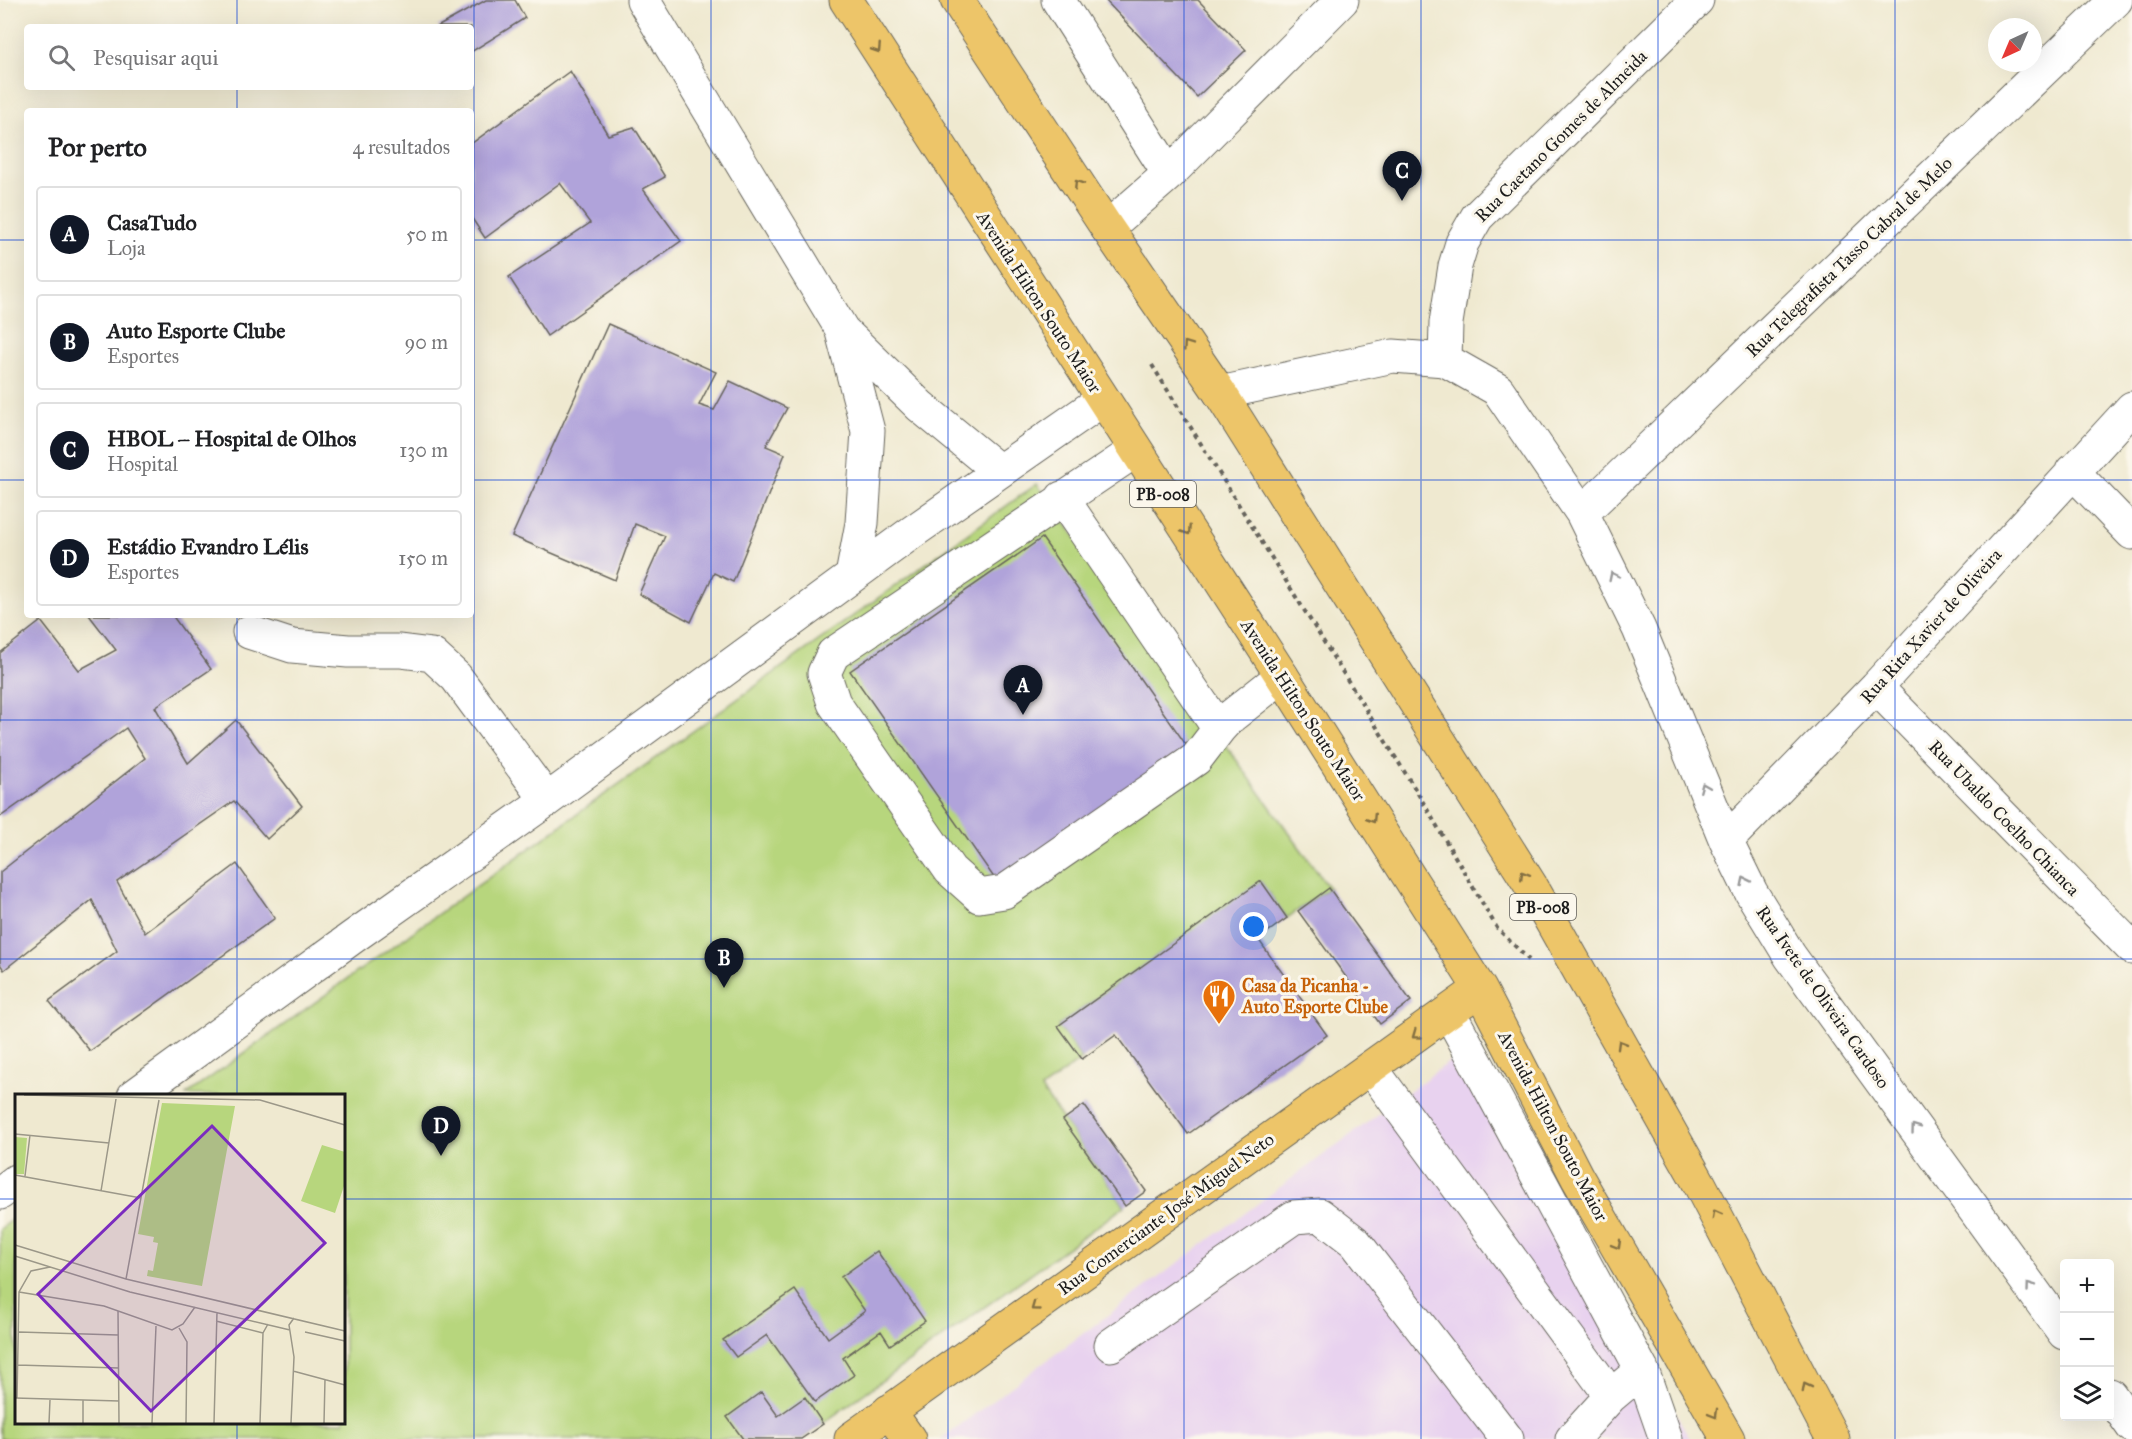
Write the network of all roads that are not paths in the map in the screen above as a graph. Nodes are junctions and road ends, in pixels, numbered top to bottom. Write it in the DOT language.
graph roads {
  1 [pos="643,0"];
  2 [pos="846,0"];
  3 [pos="957,0"];
  4 [pos="1058,0"];
  5 [pos="1342,0"];
  6 [pos="1697,0"];
  7 [pos="2116,0"];
  8 [pos="1168,174"];
  9 [pos="1107,228"];
  10 [pos="841,328"];
  11 [pos="1445,360"];
  12 [pos="1221,393"];
  13 [pos="1102,400"];
  14 [pos="2132,408"];
  15 [pos="1135,451"];
  16 [pos="999,471"];
  17 [pos="2072,471"];
  18 [pos="1062,498"];
  19 [pos="1582,513"];
  20 [pos="2132,533"];
  21 [pos="852,576"];
  22 [pos="249,632"];
  23 [pos="1282,675"];
  24 [pos="1876,687"];
  25 [pos="1219,729"];
  26 [pos="547,800"];
  27 [pos="1726,841"];
  28 [pos="2132,948"];
  29 [pos="1480,989"];
  30 [pos="1449,1012"];
  31 [pos="1371,1068"];
  32 [pos="135,1094"];
  33 [pos="15,1182"];
  34 [pos="0,1193"];
  35 [pos="2060,1327"];
  36 [pos="1111,1345"];
  37 [pos="1642,1370"];
  38 [pos="1611,1396"];
  39 [pos="2114,1402"];
  40 [pos="889,1411"];
  41 [pos="2132,1426"];
  42 [pos="851,1439"];
  43 [pos="909,1439"];
  44 [pos="1507,1439"];
  45 [pos="1572,1439"];
  46 [pos="1666,1439"];
  47 [pos="1728,1439"];
  48 [pos="1833,1439"];
  1 -- 10 [label="street"];
  2 -- 13 [label="main road, Avenida Hilton Souto Maior / PB-008, one-way"];
  9 -- 3 [label="main road, PB-008, one-way"];
  4 -- 8 [label="street"];
  5 -- 8 [label="street"];
  6 -- 11 [label="street, Rua Caetano Gomes de Almeida"];
  7 -- 19 [label="street, Rua Telegrafista Tasso Cabral de Melo"];
  8 -- 9 [label="street"];
  12 -- 9 [label="main road, PB-008, one-way"];
  10 -- 16 [label="street"];
  10 -- 21 [label="street"];
  11 -- 12 [label="street"];
  11 -- 19 [label="street"];
  48 -- 12 [label="main road, PB-008, one-way"];
  13 -- 15 [label="main road, Avenida Hilton Souto Maior / PB-008"];
  13 -- 16 [label="street"];
  14 -- 17 [label="street, Rua Rita Xavier de Oliveira"];
  15 -- 18 [label="street"];
  15 -- 23 [label="main road, Avenida Hilton Souto Maior / PB-008, one-way"];
  16 -- 21 [label="street"];
  17 -- 20 [label="street"];
  17 -- 24 [label="street, Rua Rita Xavier de Oliveira"];
  18 -- 25 [label="street"];
  18 -- 25 [label="street"];
  27 -- 19 [label="street, Rua Ivete de Oliveira Cardoso, one-way"];
  21 -- 26 [label="street"];
  22 -- 26 [label="street"];
  23 -- 25 [label="street"];
  23 -- 29 [label="main road, Avenida Hilton Souto Maior / PB-008, one-way"];
  24 -- 27 [label="street, Rua Rita Xavier de Oliveira"];
  24 -- 28 [label="street, Rua Ubaldo Coelho Chianca"];
  26 -- 32 [label="street"];
  35 -- 27 [label="street, Rua Ivete de Oliveira Cardoso, one-way"];
  29 -- 30 [label="main road, Rua Comerciante José Miguel Neto"];
  29 -- 47 [label="main road, Avenida Hilton Souto Maior / PB-008, one-way"];
  30 -- 31 [label="main road, Rua Comerciante José Miguel Neto, one-way"];
  30 -- 37 [label="street"];
  31 -- 38 [label="street"];
  31 -- 40 [label="main road, Rua Comerciante José Miguel Neto, one-way"];
  33 -- 34 [label="street"];
  36 -- 44 [label="street"];
  37 -- 38 [label="street"];
  37 -- 46 [label="street"];
  38 -- 45 [label="street"];
  39 -- 41 [label="street"];
  40 -- 42 [label="main road, Rua Comerciante José Miguel Neto"];
  40 -- 43 [label="main road"];
}
